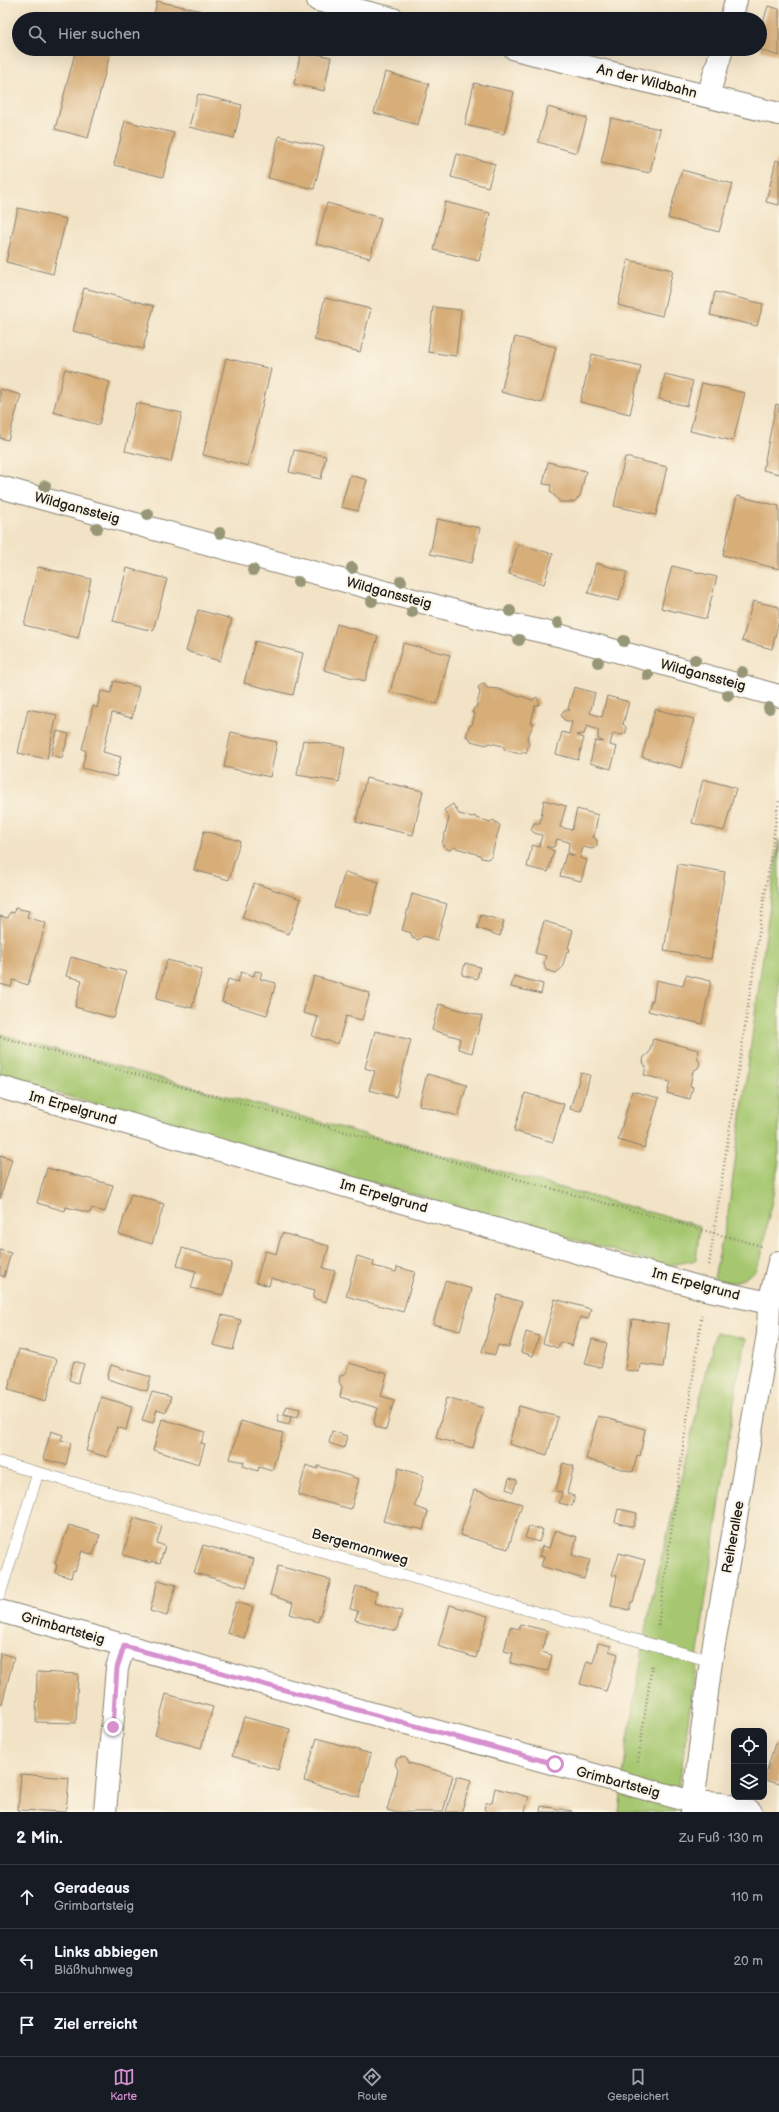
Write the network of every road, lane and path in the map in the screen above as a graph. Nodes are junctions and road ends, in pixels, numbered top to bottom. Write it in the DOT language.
graph roads {
  1 [pos="318,0"];
  2 [pos="736,0"];
  3 [pos="365,12"];
  4 [pos="733,12"];
  5 [pos="544,56"];
  6 [pos="720,56"];
  7 [pos="708,96"];
  8 [pos="779,114"];
  9 [pos="0,487"];
  10 [pos="779,696"];
  11 [pos="0,1037"];
  12 [pos="0,1087"];
  13 [pos="772,1255"];
  14 [pos="769,1303"];
  15 [pos="774,1335"];
  16 [pos="0,1462"];
  17 [pos="38,1473"];
  18 [pos="0,1594"];
  19 [pos="0,1611"];
  20 [pos="124,1646"];
  21 [pos="711,1661"];
  22 [pos="693,1807"];
  23 [pos="105,1812"];
  24 [pos="751,1812"];
  1 -- 3 [label="street"];
  2 -- 4 [label="street"];
  5 -- 7 [label="street, An der Wildbahn"];
  6 -- 7 [label="street"];
  7 -- 8 [label="street, An der Wildbahn"];
  9 -- 10 [label="street, Wildganssteig"];
  11 -- 13 [label="path"];
  12 -- 14 [label="street, Im Erpelgrund"];
  13 -- 14 [label="street, Reiherallee"];
  14 -- 15 [label="street, Reiherallee"];
  15 -- 21 [label="street, Reiherallee"];
  16 -- 17 [label="lane, Bergemannweg"];
  17 -- 18 [label="lane"];
  17 -- 21 [label="lane, Bergemannweg"];
  19 -- 20 [label="street, Grimbartsteig"];
  20 -- 22 [label="street, Grimbartsteig"];
  20 -- 23 [label="street"];
  21 -- 22 [label="street, Reiherallee"];
  22 -- 24 [label="street, Grimbartsteig"];
}
